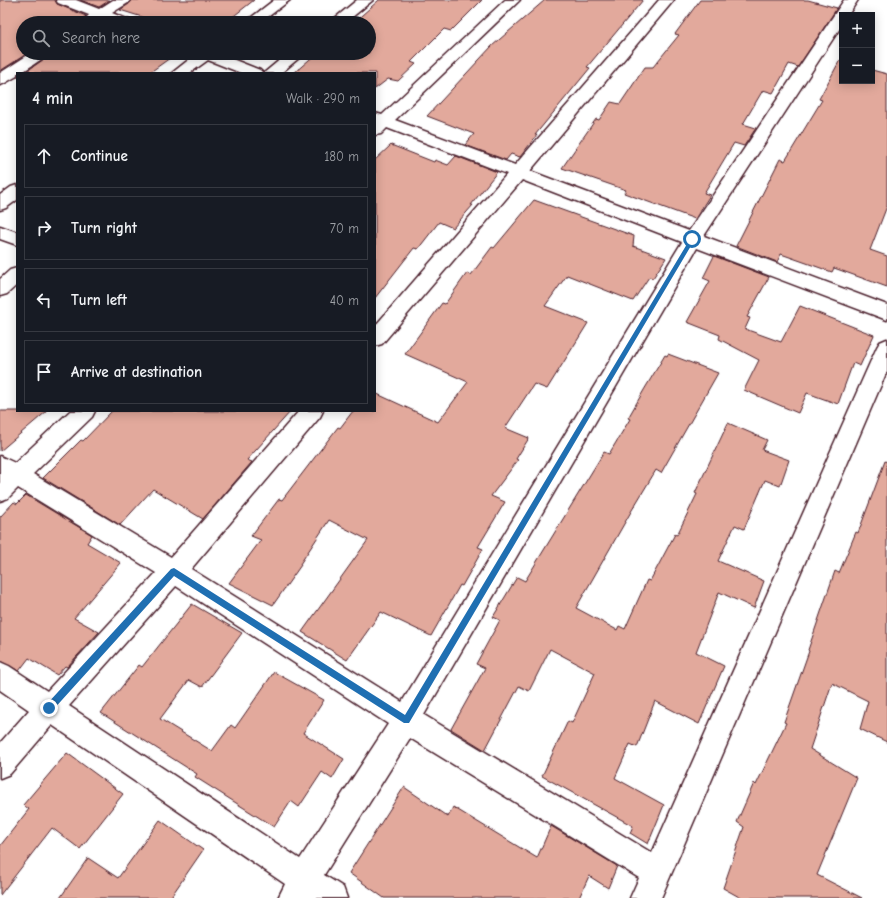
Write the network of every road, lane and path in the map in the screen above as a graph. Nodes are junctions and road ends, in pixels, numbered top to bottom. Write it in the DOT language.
graph roads {
  1 [pos="63,0"];
  2 [pos="123,0"];
  3 [pos="283,0"];
  4 [pos="366,0"];
  5 [pos="513,0"];
  6 [pos="667,0"];
  7 [pos="851,0"];
  8 [pos="100,14"];
  9 [pos="97,16"];
  10 [pos="105,16"];
  11 [pos="260,16"];
  12 [pos="345,16"];
  13 [pos="30,60"];
  14 [pos="197,60"];
  15 [pos="223,60"];
  16 [pos="288,60"];
  17 [pos="181,72"];
  18 [pos="253,72"];
  19 [pos="273,72"];
  20 [pos="0,80"];
  21 [pos="378,123"];
  22 [pos="518,173"];
  23 [pos="16,192"];
  24 [pos="0,204"];
  25 [pos="0,232"];
  26 [pos="16,239"];
  27 [pos="692,239"];
  28 [pos="16,276"];
  29 [pos="0,289"];
  30 [pos="887,313"];
  31 [pos="376,337"];
  32 [pos="887,347"];
  33 [pos="83,412"];
  34 [pos="311,412"];
  35 [pos="6,477"];
  36 [pos="174,571"];
  37 [pos="0,675"];
  38 [pos="49,708"];
  39 [pos="406,720"];
  40 [pos="0,764"];
  41 [pos="299,889"];
  42 [pos="654,889"];
  43 [pos="332,898"];
  1 -- 8 [label="street"];
  2 -- 8 [label="street"];
  3 -- 11 [label="street"];
  4 -- 12 [label="street"];
  5 -- 21 [label="street"];
  6 -- 22 [label="street"];
  7 -- 27 [label="street"];
  8 -- 9 [label="street"];
  8 -- 10 [label="street"];
  13 -- 20 [label="street"];
  14 -- 17 [label="street"];
  15 -- 18 [label="street"];
  16 -- 19 [label="street"];
  21 -- 22 [label="street"];
  22 -- 27 [label="street"];
  22 -- 31 [label="street"];
  23 -- 24 [label="street"];
  25 -- 26 [label="street"];
  27 -- 30 [label="street"];
  27 -- 39 [label="street"];
  28 -- 29 [label="street"];
  32 -- 42 [label="street"];
  33 -- 35 [label="street"];
  34 -- 36 [label="street"];
  35 -- 36 [label="street"];
  36 -- 38 [label="street"];
  36 -- 39 [label="street"];
  37 -- 38 [label="street"];
  38 -- 40 [label="street"];
  38 -- 41 [label="street"];
  39 -- 41 [label="street"];
  39 -- 42 [label="street"];
  41 -- 43 [label="street"];
}
